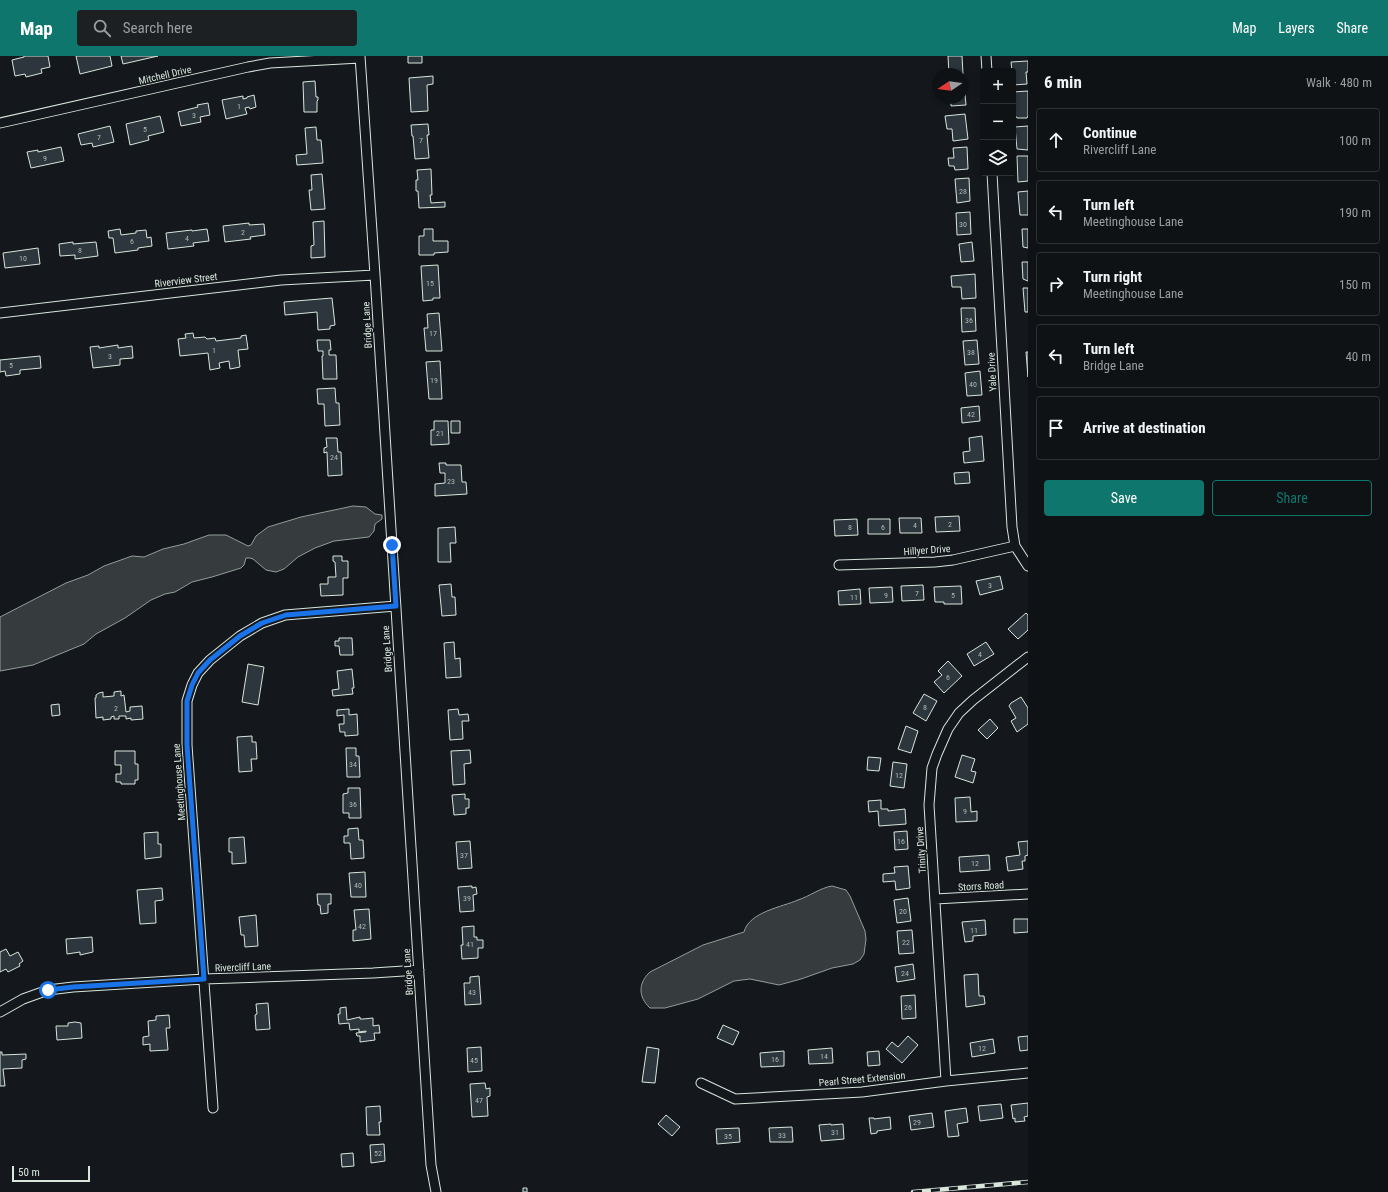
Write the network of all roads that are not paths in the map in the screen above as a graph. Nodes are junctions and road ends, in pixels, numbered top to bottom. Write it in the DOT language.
graph roads {
  1 [pos="986,56"];
  2 [pos="360,57"];
  3 [pos="987,68"];
  4 [pos="0,123"];
  5 [pos="992,176"];
  6 [pos="375,274"];
  7 [pos="0,313"];
  8 [pos="1015,546"];
  9 [pos="839,565"];
  10 [pos="1028,566"];
  11 [pos="396,606"];
  12 [pos="1028,657"];
  13 [pos="1028,894"];
  14 [pos="935,899"];
  15 [pos="419,970"];
  16 [pos="204,979"];
  17 [pos="0,1012"];
  18 [pos="1028,1073"];
  19 [pos="946,1081"];
  20 [pos="701,1083"];
  21 [pos="213,1108"];
  22 [pos="436,1192"];
  1 -- 3 [label="street"];
  2 -- 4 [label="street, Mitchell Drive"];
  2 -- 6 [label="street, Bridge Lane"];
  5 -- 8 [label="street, Yale Drive"];
  6 -- 7 [label="street, Riverview Street"];
  6 -- 11 [label="street, Bridge Lane"];
  8 -- 9 [label="street, Hillyer Drive"];
  8 -- 10 [label="street, Yale Drive"];
  11 -- 15 [label="street, Bridge Lane"];
  11 -- 16 [label="street, Meetinghouse Lane"];
  12 -- 14 [label="street, Trinity Drive"];
  13 -- 14 [label="street, Storrs Road"];
  14 -- 19 [label="street, Trinity Drive"];
  15 -- 16 [label="street, Rivercliff Lane"];
  15 -- 22 [label="street, Bridge Lane"];
  16 -- 17 [label="street, Rivercliff Lane"];
  16 -- 21 [label="street, Meetinghouse Lane"];
  18 -- 19 [label="street, Pearl Street Extension"];
  19 -- 20 [label="street, Pearl Street Extension"];
}
